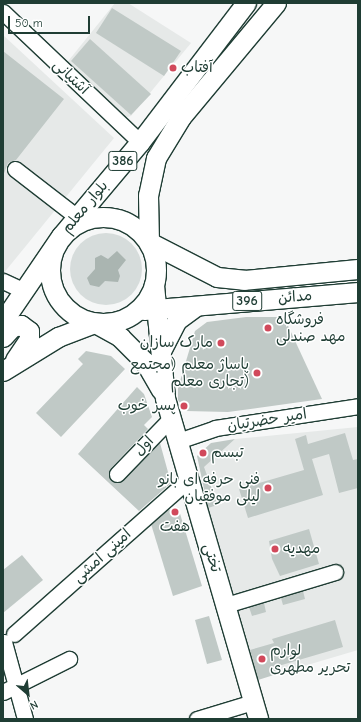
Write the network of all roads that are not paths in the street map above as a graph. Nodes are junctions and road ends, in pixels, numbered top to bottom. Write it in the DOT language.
graph roads {
  1 [pos="246,3"];
  2 [pos="276,3"];
  3 [pos="3,12"];
  4 [pos="140,142"];
  5 [pos="15,170"];
  6 [pos="77,217"];
  7 [pos="61,236"];
  8 [pos="149,242"];
  9 [pos="358,269"];
  10 [pos="3,281"];
  11 [pos="154,285"];
  12 [pos="24,291"];
  13 [pos="358,292"];
  14 [pos="196,306"];
  15 [pos="157,309"];
  16 [pos="136,311"];
  17 [pos="3,321"];
  18 [pos="95,323"];
  19 [pos="3,337"];
  20 [pos="160,354"];
  21 [pos="8,368"];
  22 [pos="165,398"];
  23 [pos="358,406"];
  24 [pos="171,418"];
  25 [pos="178,441"];
  26 [pos="118,474"];
  27 [pos="189,479"];
  28 [pos="335,572"];
  29 [pos="226,605"];
  30 [pos="9,638"];
  31 [pos="69,659"];
  32 [pos="9,689"];
  33 [pos="256,710"];
  34 [pos="25,719"];
  35 [pos="197,719"];
  1 -- 4 [label="main road, بلوار معلم / 386"];
  2 -- 8 [label="main road, 386"];
  3 -- 4 [label="street, آشتیانی"];
  4 -- 6 [label="main road, بلوار معلم / 386"];
  5 -- 6 [label="street"];
  6 -- 7 [label="main road, بلوار معلم / 386"];
  7 -- 8 [label="main road"];
  7 -- 12 [label="main road, بلوار معلم / 386"];
  7 -- 18 [label="main road"];
  8 -- 9 [label="main road, مدائن / 396"];
  8 -- 11 [label="main road"];
  10 -- 12 [label="street"];
  11 -- 15 [label="main road, تختی"];
  11 -- 16 [label="main road"];
  12 -- 17 [label="main road, بلوار معلم / 386"];
  13 -- 14 [label="main road, مدائن / 396"];
  14 -- 15 [label="main road, مدائن / 396"];
  14 -- 20 [label="main road"];
  15 -- 16 [label="main road, مدائن / 396"];
  15 -- 20 [label="main road, تختی"];
  16 -- 18 [label="main road"];
  18 -- 21 [label="main road"];
  18 -- 22 [label="main road, تختی"];
  19 -- 21 [label="main road"];
  20 -- 22 [label="main road, تختی"];
  22 -- 24 [label="main road, تختی"];
  23 -- 25 [label="street, امیر حضرتیان"];
  24 -- 25 [label="main road, تختی"];
  24 -- 26 [label="street, اول"];
  25 -- 27 [label="main road, تختی"];
  27 -- 29 [label="main road, تختی"];
  27 -- 30 [label="street, امینی امشی"];
  28 -- 29 [label="street"];
  29 -- 33 [label="main road, تختی"];
  30 -- 32 [label="street"];
  31 -- 32 [label="street"];
  32 -- 34 [label="street"];
  33 -- 35 [label="street"];
}
